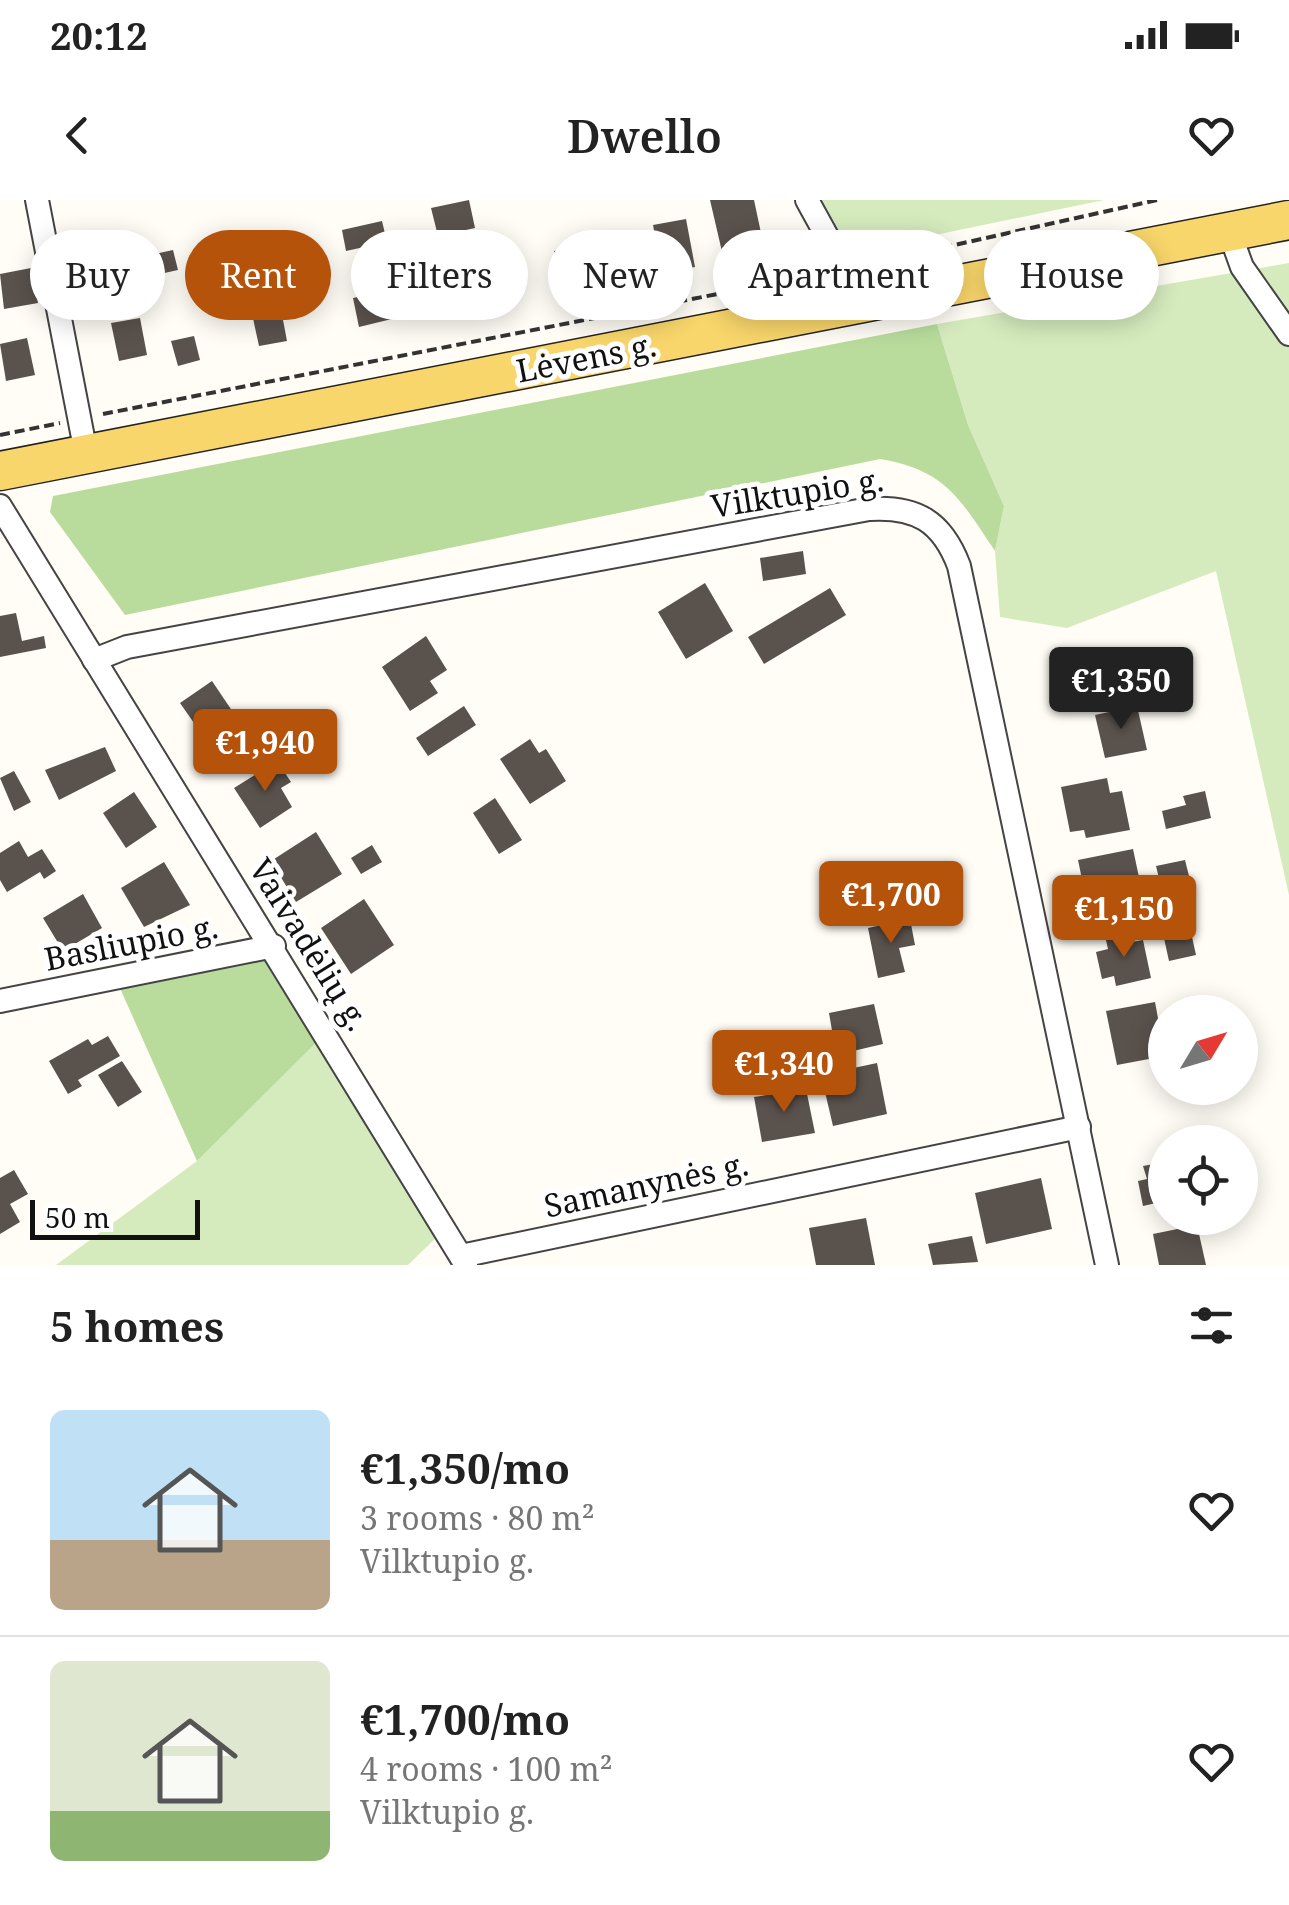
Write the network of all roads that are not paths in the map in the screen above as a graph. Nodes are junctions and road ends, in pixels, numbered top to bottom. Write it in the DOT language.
graph roads {
  1 [pos="37,200"];
  2 [pos="807,200"];
  3 [pos="1289,220"];
  4 [pos="822,230"];
  5 [pos="1229,232"];
  6 [pos="964,270"];
  7 [pos="713,314"];
  8 [pos="1289,334"];
  9 [pos="83,436"];
  10 [pos="0,470"];
  11 [pos="0,506"];
  12 [pos="94,660"];
  13 [pos="274,946"];
  14 [pos="0,1001"];
  15 [pos="1079,1128"];
  16 [pos="463,1260"];
  17 [pos="1107,1265"];
  1 -- 9 [label="street"];
  2 -- 4 [label="street"];
  3 -- 5 [label="main road, Lėvens g."];
  5 -- 6 [label="main road, Lėvens g."];
  5 -- 8 [label="street"];
  7 -- 9 [label="main road, Lėvens g."];
  9 -- 10 [label="main road, Lėvens g."];
  11 -- 12 [label="street, Vaivadėlių g."];
  12 -- 13 [label="street, Vaivadėlių g."];
  12 -- 15 [label="street, Vilktupio g."];
  13 -- 14 [label="street, Basliupio g."];
  13 -- 16 [label="street, Vaivadėlių g."];
  15 -- 16 [label="street, Samanynės g."];
  15 -- 17 [label="street, Vilktupio g."];
}
